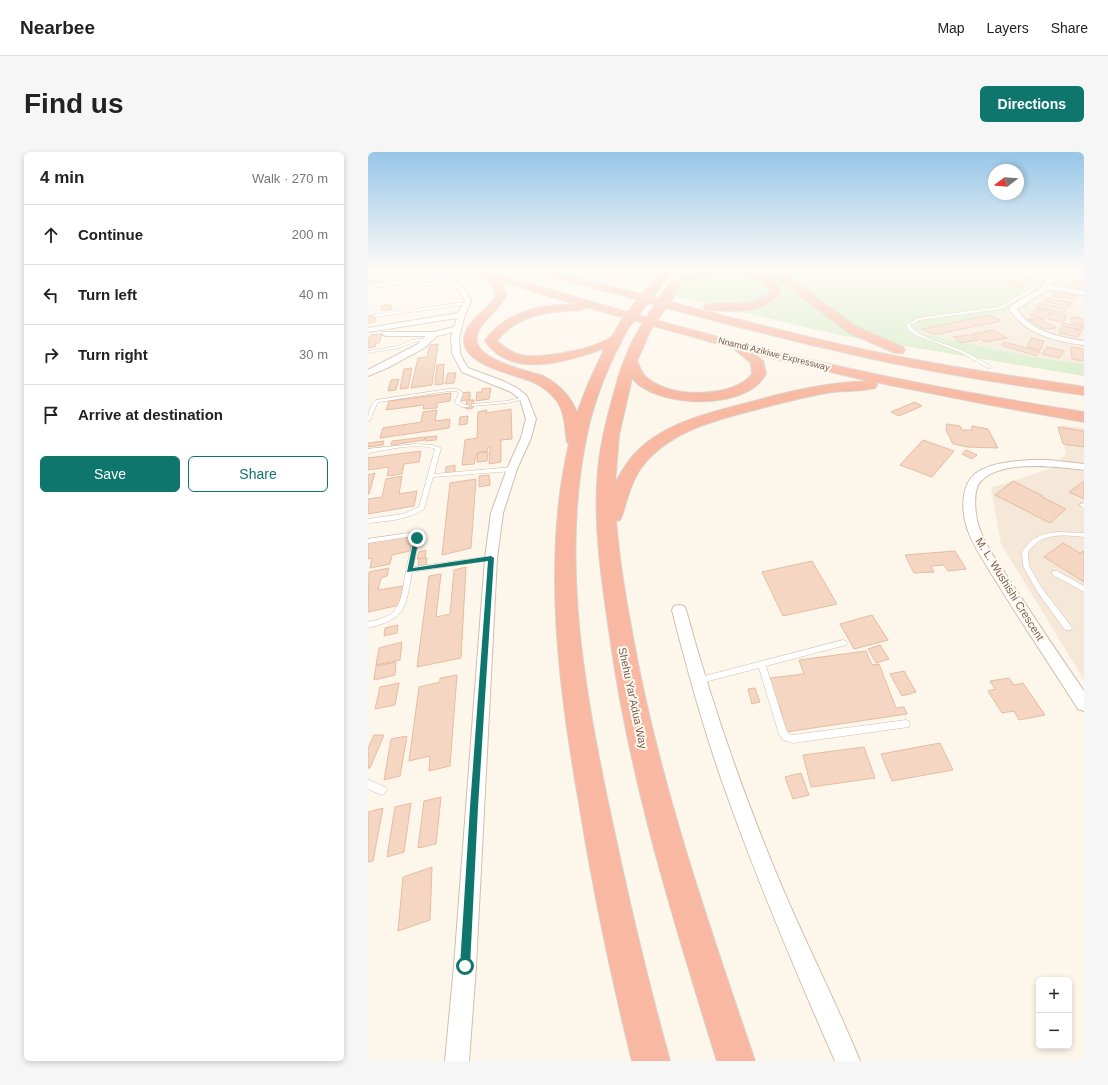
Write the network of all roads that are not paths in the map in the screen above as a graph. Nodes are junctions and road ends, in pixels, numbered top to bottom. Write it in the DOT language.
graph roads {
  1 [pos="374,311"];
  2 [pos="463,311"];
  3 [pos="490,311"];
  4 [pos="544,311"];
  5 [pos="614,311"];
  6 [pos="640,311"];
  7 [pos="643,311"];
  8 [pos="648,311"];
  9 [pos="693,311"];
  10 [pos="727,311"];
  11 [pos="827,311"];
  12 [pos="983,311"];
  13 [pos="1014,311"];
  14 [pos="462,315"];
  15 [pos="368,330"];
  16 [pos="628,331"];
  17 [pos="368,334"];
  18 [pos="430,337"];
  19 [pos="1084,344"];
  20 [pos="733,345"];
  21 [pos="368,352"];
  22 [pos="906,352"];
  23 [pos="630,360"];
  24 [pos="989,367"];
  25 [pos="368,372"];
  26 [pos="1084,382"];
  27 [pos="908,386"];
  28 [pos="1084,391"];
  29 [pos="524,398"];
  30 [pos="1070,402"];
  31 [pos="473,405"];
  32 [pos="467,406"];
  33 [pos="1084,417"];
  34 [pos="368,420"];
  35 [pos="576,447"];
  36 [pos="368,450"];
  37 [pos="1084,467"];
  38 [pos="512,469"];
  39 [pos="431,476"];
  40 [pos="368,521"];
  41 [pos="1084,535"];
  42 [pos="608,536"];
  43 [pos="368,541"];
  44 [pos="491,558"];
  45 [pos="409,570"];
  46 [pos="1055,573"];
  47 [pos="1084,588"];
  48 [pos="679,610"];
  49 [pos="368,625"];
  50 [pos="1068,628"];
  51 [pos="843,643"];
  52 [pos="762,664"];
  53 [pos="697,681"];
  54 [pos="1084,704"];
  55 [pos="906,724"];
  56 [pos="369,785"];
  57 [pos="382,790"];
  58 [pos="635,1001"];
  59 [pos="457,1061"];
  60 [pos="639,1061"];
  61 [pos="651,1061"];
  62 [pos="736,1061"];
  63 [pos="848,1061"];
  1 -- 14 [label="lane"];
  2 -- 14 [label="street"];
  3 -- 35 [label="highway"];
  4 -- 16 [label="highway"];
  5 -- 20 [label="highway, Nnamdi Azikiwe Expressway"];
  6 -- 16 [label="highway, bridge"];
  7 -- 30 [label="highway, Nnamdi Azikiwe Expressway"];
  8 -- 16 [label="highway, bridge"];
  9 -- 28 [label="highway, Nnamdi Azikiwe Expressway"];
  10 -- 22 [label="highway"];
  11 -- 22 [label="highway"];
  12 -- 24 [label="lane"];
  13 -- 19 [label="street"];
  14 -- 15 [label="street"];
  14 -- 18 [label="street"];
  14 -- 29 [label="street"];
  16 -- 23 [label="highway, Shehu Yar'Adua Way"];
  16 -- 35 [label="highway"];
  17 -- 18 [label="street"];
  18 -- 21 [label="lane"];
  18 -- 25 [label="street"];
  20 -- 23 [label="highway"];
  20 -- 27 [label="highway, Nnamdi Azikiwe Expressway"];
  22 -- 24 [label="highway"];
  23 -- 42 [label="highway, Shehu Yar'Adua Way"];
  24 -- 26 [label="highway"];
  27 -- 33 [label="highway, Nnamdi Azikiwe Expressway"];
  27 -- 42 [label="highway"];
  29 -- 31 [label="lane"];
  29 -- 38 [label="street"];
  32 -- 34 [label="lane"];
  35 -- 58 [label="highway"];
  36 -- 39 [label="lane"];
  37 -- 54 [label="street, M. L. Wushishi Crescent"];
  38 -- 39 [label="lane"];
  38 -- 44 [label="street"];
  39 -- 40 [label="lane"];
  41 -- 50 [label="lane"];
  42 -- 62 [label="highway, Shehu Yar'Adua Way"];
  43 -- 45 [label="lane"];
  44 -- 45 [label="lane"];
  44 -- 59 [label="street"];
  45 -- 49 [label="lane"];
  46 -- 47 [label="lane"];
  48 -- 53 [label="street"];
  51 -- 52 [label="lane"];
  52 -- 53 [label="lane"];
  52 -- 55 [label="lane"];
  53 -- 63 [label="street"];
  56 -- 57 [label="lane"];
  58 -- 60 [label="highway"];
  58 -- 61 [label="highway"];
}
